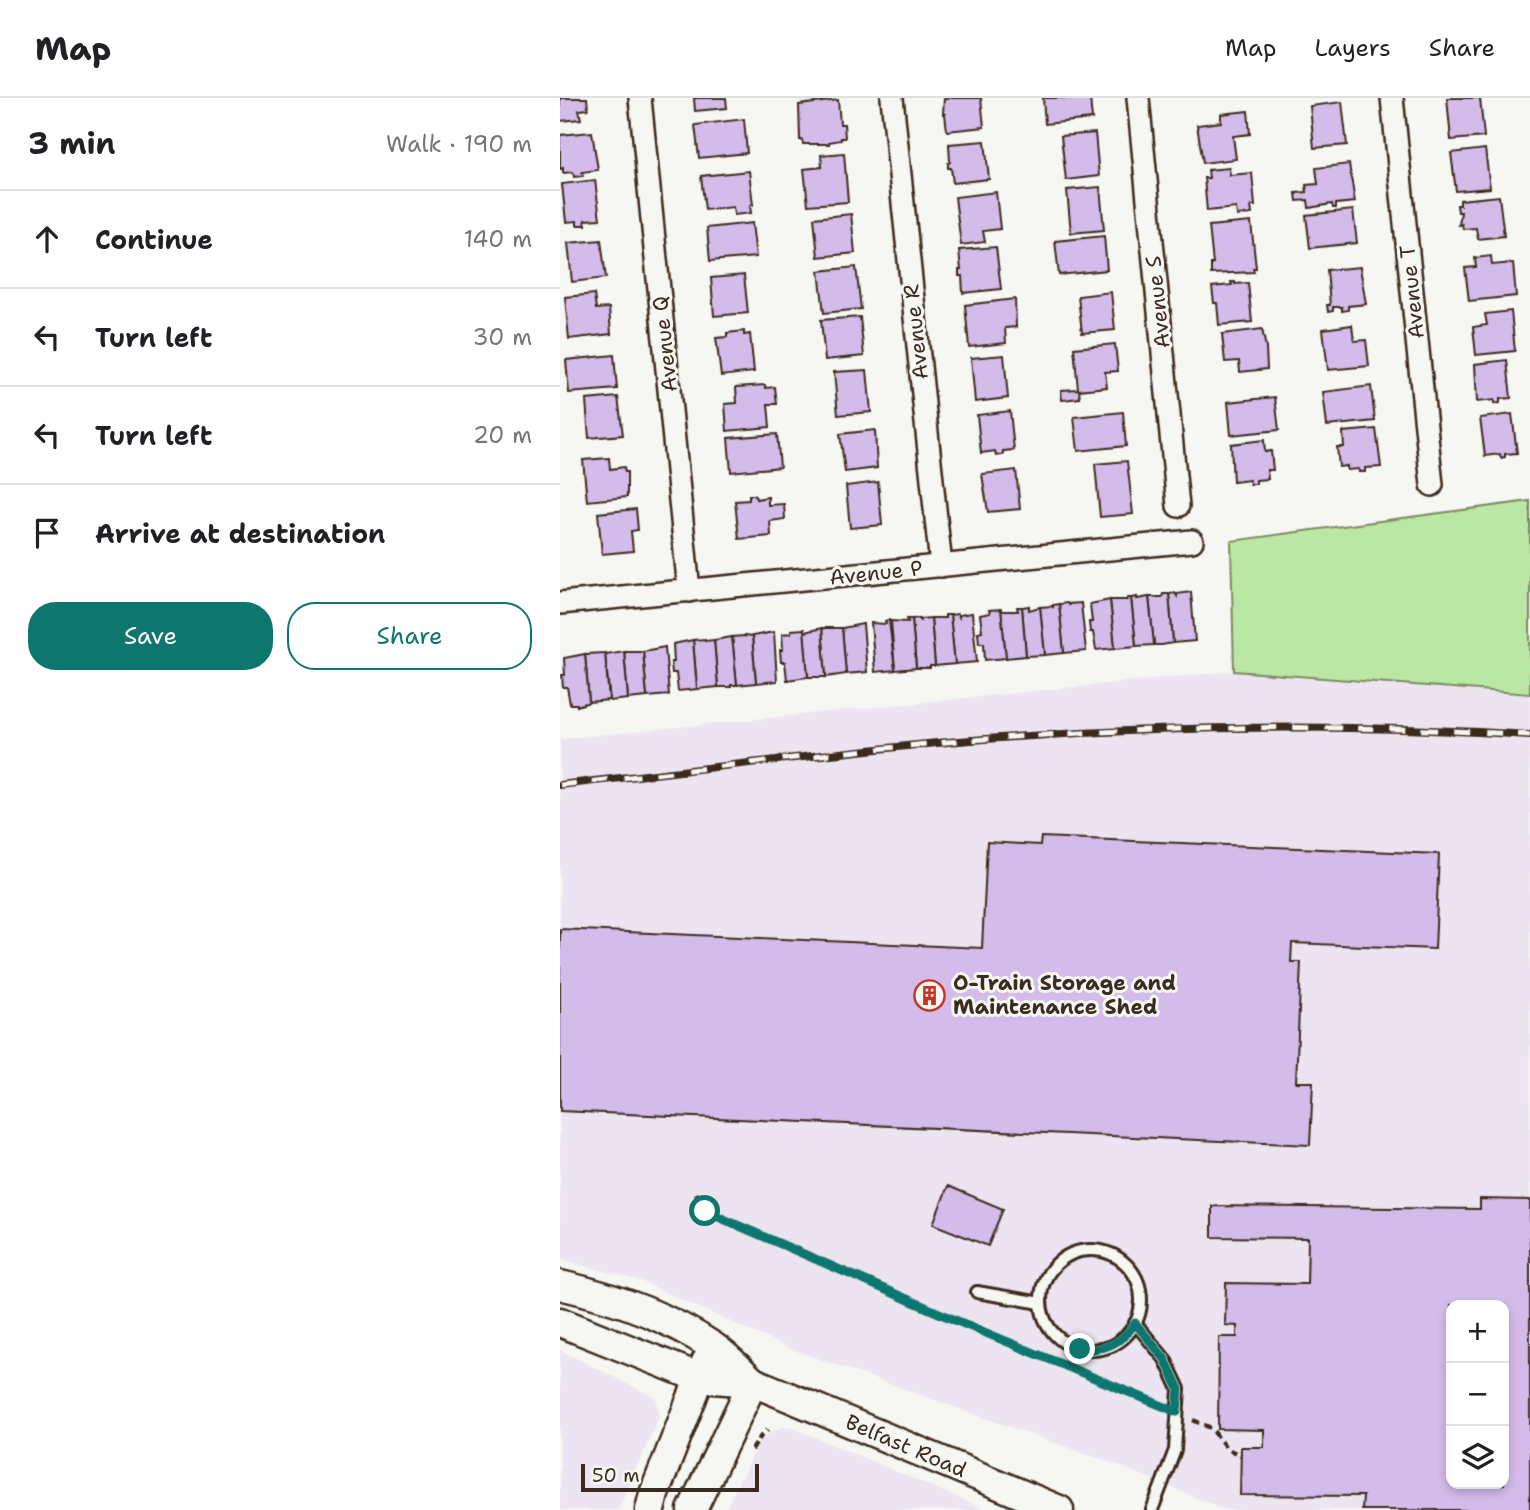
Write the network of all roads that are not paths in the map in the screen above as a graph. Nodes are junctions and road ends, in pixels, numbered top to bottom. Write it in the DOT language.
graph roads {
  1 [pos="640,98"];
  2 [pos="892,98"];
  3 [pos="1138,98"];
  4 [pos="1392,98"];
  5 [pos="1432,485"];
  6 [pos="1178,506"];
  7 [pos="1192,541"];
  8 [pos="941,566"];
  9 [pos="689,591"];
  10 [pos="560,603"];
  11 [pos="560,1285"];
  12 [pos="977,1292"];
  13 [pos="1041,1303"];
  14 [pos="560,1322"];
  15 [pos="1135,1323"];
  16 [pos="713,1346"];
  17 [pos="700,1378"];
  18 [pos="753,1382"];
  19 [pos="650,1510"];
  20 [pos="692,1510"];
  21 [pos="1059,1510"];
  22 [pos="1152,1510"];
  1 -- 9 [label="street, Avenue Q"];
  2 -- 8 [label="street, Avenue R"];
  3 -- 6 [label="street, Avenue S"];
  4 -- 5 [label="street, Avenue T"];
  7 -- 8 [label="street, Avenue P"];
  8 -- 9 [label="street, Avenue P"];
  9 -- 10 [label="street, Avenue P"];
  11 -- 16 [label="street, Belfast Road"];
  12 -- 13 [label="lane"];
  13 -- 15 [label="lane"];
  13 -- 15 [label="lane"];
  14 -- 17 [label="street, Belfast Road"];
  15 -- 22 [label="lane"];
  16 -- 17 [label="street"];
  16 -- 18 [label="street, Belfast Road"];
  17 -- 18 [label="street, Belfast Road"];
  17 -- 19 [label="street"];
  18 -- 20 [label="street"];
  18 -- 21 [label="street, Belfast Road"];
}
